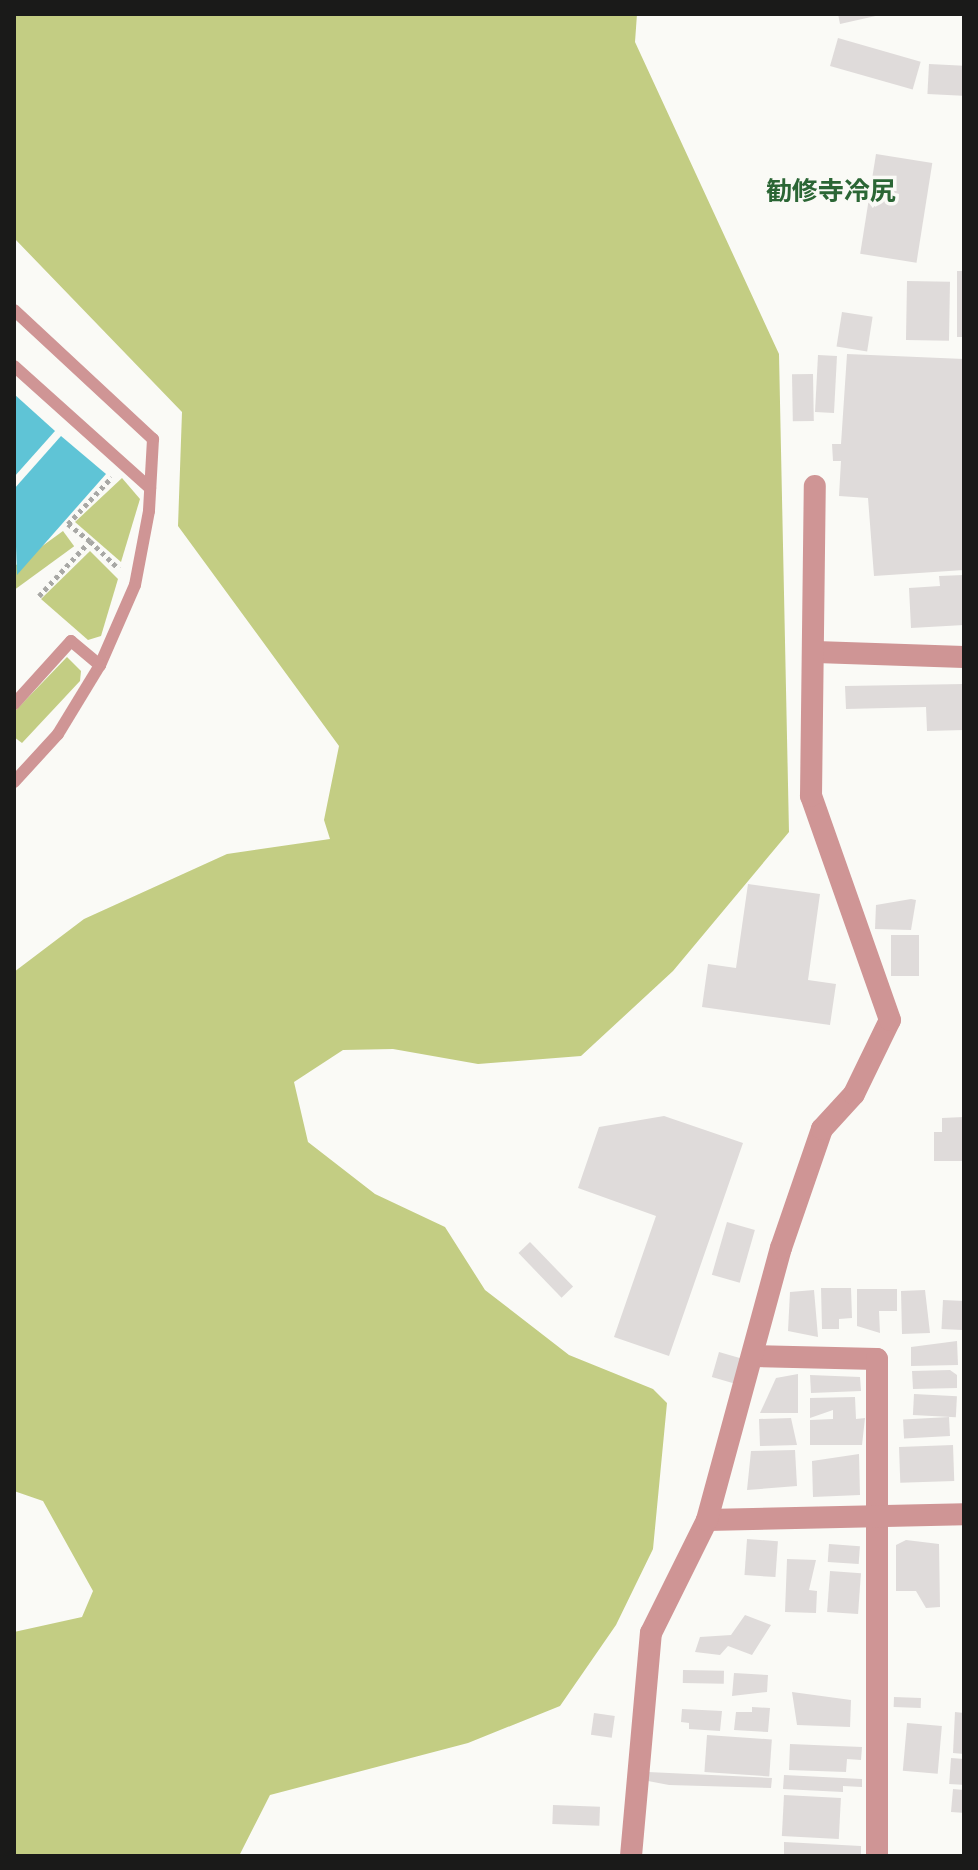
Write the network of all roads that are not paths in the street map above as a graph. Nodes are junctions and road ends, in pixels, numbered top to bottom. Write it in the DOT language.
graph roads {
  1 [pos="14,310"];
  2 [pos="14,366"];
  3 [pos="815,486"];
  4 [pos="150,488"];
  5 [pos="816,652"];
  6 [pos="964,657"];
  7 [pos="100,665"];
  8 [pos="14,704"];
  9 [pos="14,782"];
  10 [pos="755,1356"];
  11 [pos="881,1513"];
  12 [pos="964,1514"];
  13 [pos="707,1520"];
  14 [pos="631,1856"];
  15 [pos="877,1856"];
  1 -- 4 [label="lane"];
  2 -- 4 [label="lane"];
  3 -- 5 [label="street"];
  4 -- 7 [label="lane"];
  5 -- 6 [label="street"];
  5 -- 10 [label="street"];
  7 -- 8 [label="lane"];
  7 -- 9 [label="lane"];
  10 -- 11 [label="street"];
  10 -- 13 [label="street"];
  11 -- 12 [label="street"];
  11 -- 13 [label="street"];
  11 -- 15 [label="street"];
  13 -- 14 [label="street"];
}
